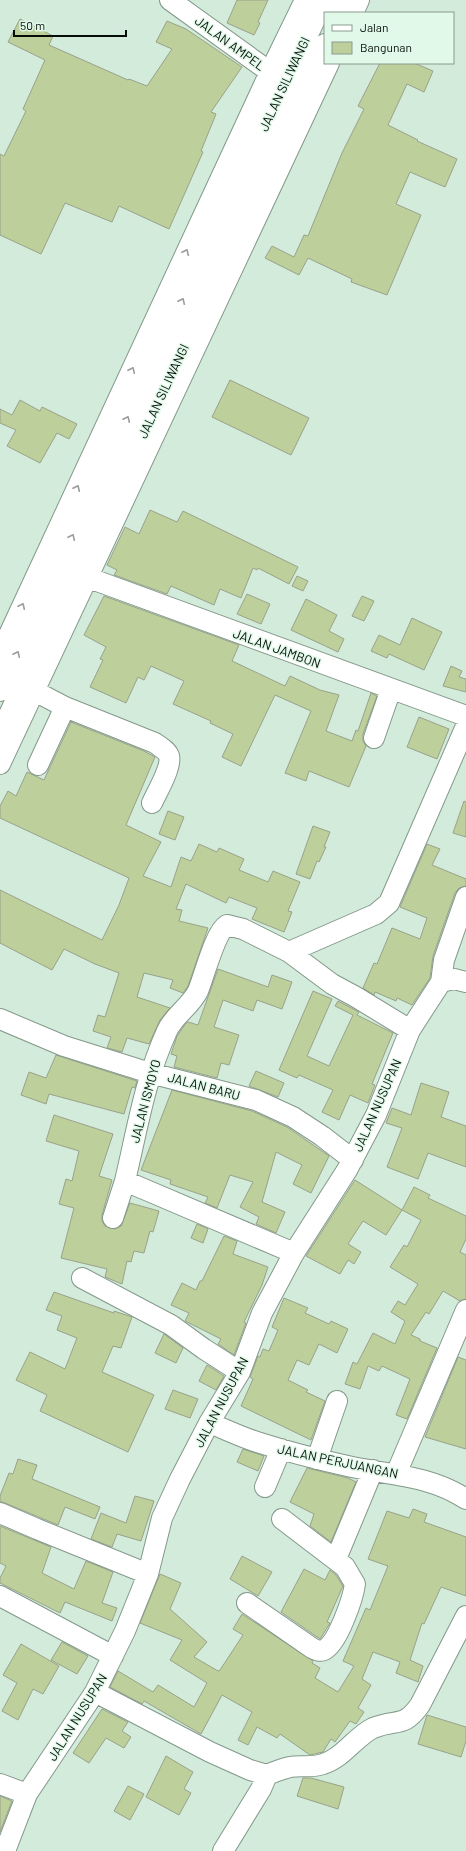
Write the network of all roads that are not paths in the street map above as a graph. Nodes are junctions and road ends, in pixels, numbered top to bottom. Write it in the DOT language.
graph roads {
  1 [pos="170,0"];
  2 [pos="305,0"];
  3 [pos="323,0"];
  4 [pos="346,0"];
  5 [pos="359,0"];
  6 [pos="340,12"];
  7 [pos="353,12"];
  8 [pos="324,47"];
  9 [pos="329,64"];
  10 [pos="270,72"];
  11 [pos="88,578"];
  12 [pos="0,654"];
  13 [pos="30,688"];
  14 [pos="391,689"];
  15 [pos="0,690"];
  16 [pos="65,707"];
  17 [pos="466,716"];
  18 [pos="466,726"];
  19 [pos="0,736"];
  20 [pos="374,738"];
  21 [pos="0,764"];
  22 [pos="38,766"];
  23 [pos="152,803"];
  24 [pos="466,897"];
  25 [pos="289,952"];
  26 [pos="441,982"];
  27 [pos="466,982"];
  28 [pos="0,1019"];
  29 [pos="410,1030"];
  30 [pos="150,1072"];
  31 [pos="353,1160"];
  32 [pos="125,1181"];
  33 [pos="113,1218"];
  34 [pos="294,1253"];
  35 [pos="82,1278"];
  36 [pos="466,1310"];
  37 [pos="240,1372"];
  38 [pos="337,1401"];
  39 [pos="209,1422"];
  40 [pos="281,1449"];
  41 [pos="317,1459"];
  42 [pos="373,1470"];
  43 [pos="396,1474"];
  44 [pos="265,1487"];
  45 [pos="466,1499"];
  46 [pos="0,1513"];
  47 [pos="282,1519"];
  48 [pos="336,1559"];
  49 [pos="148,1574"];
  50 [pos="0,1596"];
  51 [pos="247,1603"];
  52 [pos="466,1616"];
  53 [pos="113,1656"];
  54 [pos="95,1692"];
  55 [pos="267,1776"];
  56 [pos="0,1784"];
  57 [pos="27,1794"];
  58 [pos="5,1851"];
  59 [pos="223,1851"];
  1 -- 10 [label="street, JALAN AMPEL"];
  2 -- 10 [label="street"];
  15 -- 3 [label="highway, JALAN SILIWANGI, one-way"];
  4 -- 6 [label="highway"];
  5 -- 7 [label="street"];
  8 -- 13 [label="highway, JALAN SILIWANGI"];
  9 -- 11 [label="street"];
  12 -- 10 [label="street, one-way"];
  11 -- 13 [label="street"];
  11 -- 14 [label="street, JALAN JAMBON"];
  13 -- 16 [label="street"];
  13 -- 19 [label="highway, JALAN SILIWANGI"];
  13 -- 21 [label="street"];
  14 -- 17 [label="street, JALAN JAMBON"];
  14 -- 20 [label="street"];
  16 -- 22 [label="street"];
  16 -- 23 [label="street"];
  18 -- 25 [label="street"];
  24 -- 26 [label="street"];
  25 -- 29 [label="street, JALAN ISMOYO"];
  25 -- 30 [label="street, JALAN ISMOYO"];
  26 -- 27 [label="street"];
  26 -- 29 [label="street, JALAN NUSUPAN"];
  28 -- 30 [label="street, JALAN BARU"];
  29 -- 31 [label="street, JALAN NUSUPAN"];
  30 -- 31 [label="street, JALAN BARU"];
  30 -- 32 [label="street, JALAN ISMOYO"];
  31 -- 34 [label="street, JALAN NUSUPAN"];
  32 -- 33 [label="street, JALAN ISMOYO"];
  32 -- 34 [label="street"];
  34 -- 37 [label="street, JALAN NUSUPAN"];
  35 -- 37 [label="street"];
  36 -- 43 [label="street"];
  37 -- 39 [label="street, JALAN NUSUPAN"];
  38 -- 41 [label="street"];
  39 -- 40 [label="street, JALAN PERJUANGAN"];
  39 -- 49 [label="street, JALAN NUSUPAN"];
  40 -- 41 [label="street, JALAN PERJUANGAN"];
  40 -- 44 [label="street"];
  41 -- 42 [label="street, JALAN PERJUANGAN"];
  42 -- 43 [label="street, JALAN PERJUANGAN"];
  42 -- 48 [label="street"];
  43 -- 45 [label="street, JALAN PERJUANGAN"];
  46 -- 49 [label="street"];
  47 -- 48 [label="street"];
  48 -- 51 [label="street"];
  49 -- 53 [label="street, JALAN NUSUPAN"];
  50 -- 53 [label="street"];
  52 -- 55 [label="street"];
  53 -- 54 [label="street, JALAN NUSUPAN"];
  54 -- 55 [label="street"];
  54 -- 57 [label="street, JALAN NUSUPAN"];
  55 -- 59 [label="street"];
  56 -- 57 [label="street"];
  57 -- 58 [label="street, JALAN NUSUPAN"];
}
